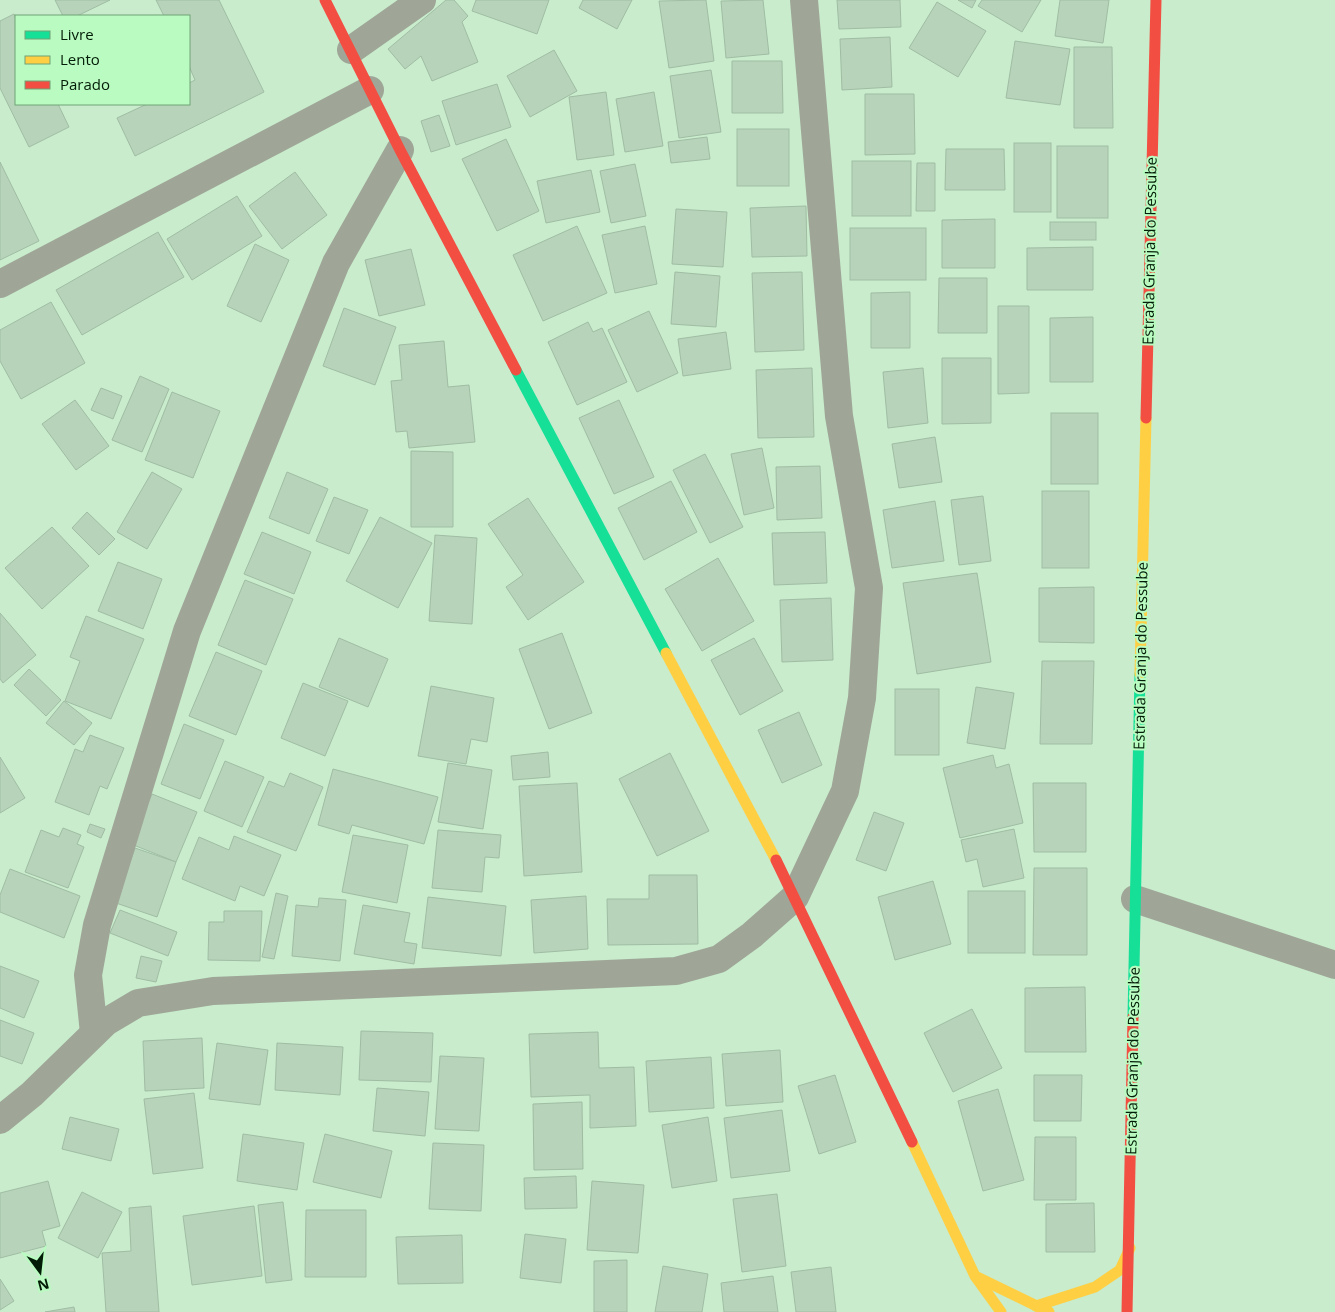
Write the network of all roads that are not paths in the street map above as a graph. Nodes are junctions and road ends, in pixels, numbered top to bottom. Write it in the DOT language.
graph roads {
  1 [pos="325,0"];
  2 [pos="422,0"];
  3 [pos="804,0"];
  4 [pos="1156,0"];
  5 [pos="350,50"];
  6 [pos="370,90"];
  7 [pos="400,150"];
  8 [pos="0,284"];
  9 [pos="795,897"];
  10 [pos="1135,899"];
  11 [pos="1335,965"];
  12 [pos="94,1034"];
  13 [pos="0,1120"];
  14 [pos="1130,1248"];
  15 [pos="975,1276"];
  16 [pos="1036,1306"];
  17 [pos="998,1311"];
  18 [pos="1049,1312"];
  19 [pos="1127,1312"];
  1 -- 5 [label="street"];
  2 -- 5 [label="street"];
  3 -- 9 [label="street"];
  4 -- 10 [label="street, Estrada Granja do Pessube"];
  5 -- 6 [label="street"];
  6 -- 7 [label="street"];
  6 -- 8 [label="street"];
  7 -- 9 [label="street"];
  7 -- 12 [label="street"];
  9 -- 12 [label="street"];
  9 -- 15 [label="street"];
  10 -- 11 [label="street"];
  10 -- 14 [label="street, Estrada Granja do Pessube"];
  12 -- 13 [label="street"];
  14 -- 16 [label="street"];
  14 -- 19 [label="street, Estrada Granja do Pessube"];
  15 -- 16 [label="street"];
  15 -- 17 [label="street"];
  16 -- 18 [label="street"];
}
